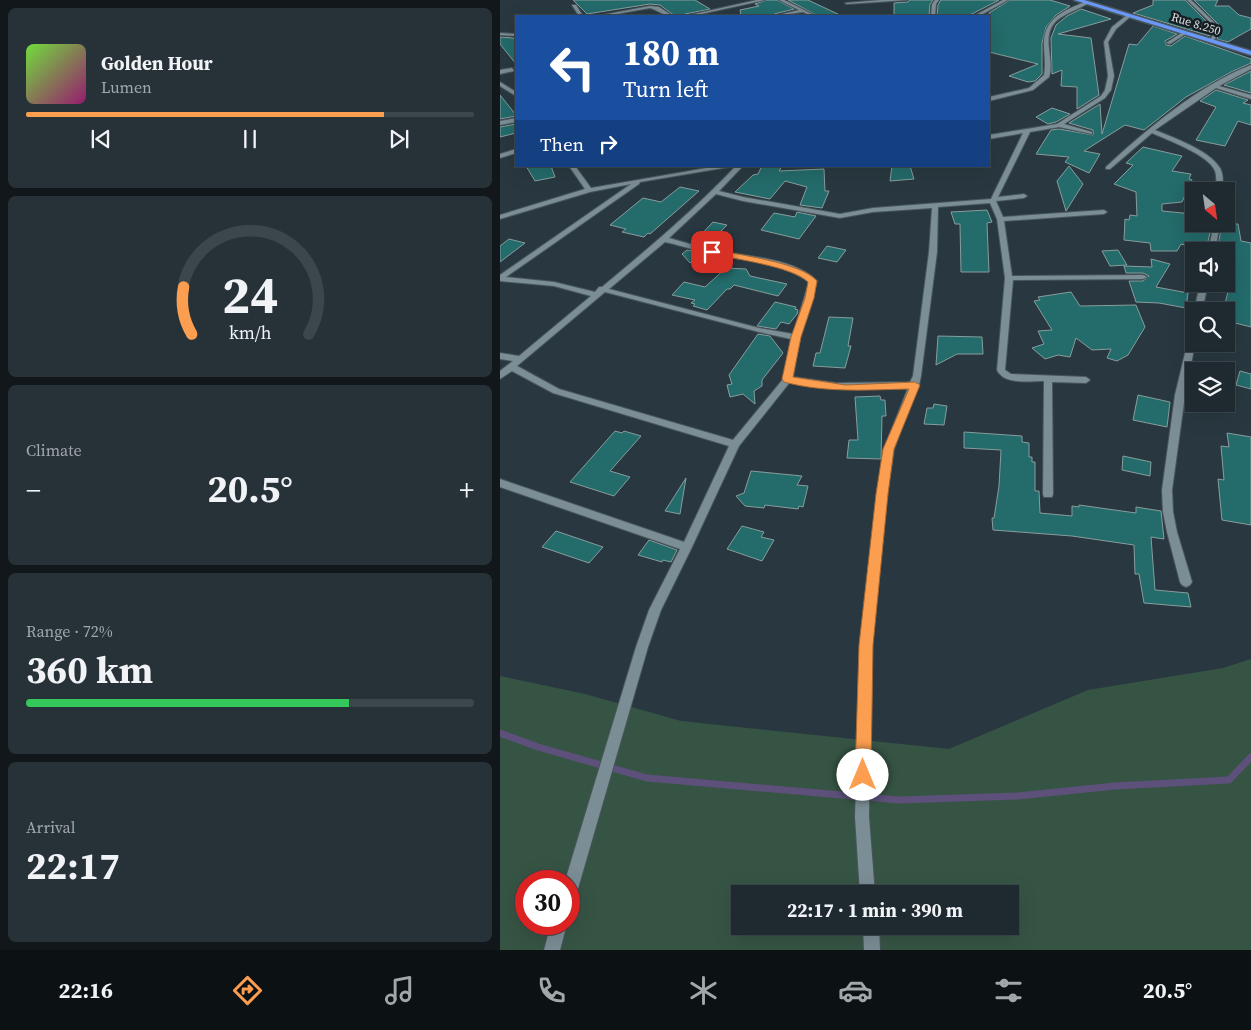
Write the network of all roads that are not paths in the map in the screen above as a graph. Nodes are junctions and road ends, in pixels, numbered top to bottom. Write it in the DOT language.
graph roads {
  1 [pos="763,0"];
  2 [pos="781,0"];
  3 [pos="842,0"];
  4 [pos="906,0"];
  5 [pos="937,0"];
  6 [pos="1006,0"];
  7 [pos="1077,0"];
  8 [pos="1189,0"];
  9 [pos="847,3"];
  10 [pos="1087,3"];
  11 [pos="574,6"];
  12 [pos="860,8"];
  13 [pos="802,10"];
  14 [pos="580,15"];
  15 [pos="605,15"];
  16 [pos="670,15"];
  17 [pos="692,15"];
  18 [pos="780,15"];
  19 [pos="812,15"];
  20 [pos="933,15"];
  21 [pos="978,15"];
  22 [pos="1129,16"];
  23 [pos="1185,33"];
  24 [pos="500,34"];
  25 [pos="515,36"];
  26 [pos="1211,40"];
  27 [pos="1168,44"];
  28 [pos="1251,53"];
  29 [pos="1251,67"];
  30 [pos="512,70"];
  31 [pos="500,72"];
  32 [pos="500,84"];
  33 [pos="1215,86"];
  34 [pos="515,93"];
  35 [pos="1251,97"];
  36 [pos="990,100"];
  37 [pos="515,120"];
  38 [pos="500,123"];
  39 [pos="1059,125"];
  40 [pos="1027,130"];
  41 [pos="1153,131"];
  42 [pos="1090,133"];
  43 [pos="990,137"];
  44 [pos="515,151"];
  45 [pos="500,156"];
  46 [pos="573,167"];
  47 [pos="739,167"];
  48 [pos="712,168"];
  49 [pos="1108,168"];
  50 [pos="642,180"];
  51 [pos="1219,182"];
  52 [pos="589,190"];
  53 [pos="715,192"];
  54 [pos="1024,196"];
  55 [pos="994,200"];
  56 [pos="935,206"];
  57 [pos="1104,212"];
  58 [pos="500,217"];
  59 [pos="1000,219"];
  60 [pos="664,239"];
  61 [pos="1143,276"];
  62 [pos="1009,278"];
  63 [pos="500,279"];
  64 [pos="599,292"];
  65 [pos="796,337"];
  66 [pos="1189,352"];
  67 [pos="500,356"];
  68 [pos="521,359"];
  69 [pos="511,367"];
  70 [pos="500,376"];
  71 [pos="788,379"];
  72 [pos="1048,380"];
  73 [pos="1086,380"];
  74 [pos="915,385"];
  75 [pos="735,444"];
  76 [pos="500,483"];
  77 [pos="1048,494"];
  78 [pos="687,547"];
  79 [pos="1186,582"];
  80 [pos="576,870"];
  81 [pos="867,885"];
  82 [pos="556,935"];
  83 [pos="871,935"];
  84 [pos="552,950"];
  85 [pos="872,950"];
  1 -- 17 [label="street"];
  2 -- 13 [label="street"];
  3 -- 9 [label="street"];
  4 -- 9 [label="street"];
  5 -- 20 [label="street"];
  6 -- 21 [label="street"];
  7 -- 10 [label="highway, Rue 8.250"];
  8 -- 26 [label="street"];
  9 -- 12 [label="street"];
  10 -- 22 [label="highway, Rue 8.250"];
  10 -- 36 [label="street"];
  11 -- 14 [label="street"];
  13 -- 18 [label="street"];
  13 -- 19 [label="street"];
  15 -- 16 [label="street"];
  22 -- 23 [label="highway, Rue 8.250"];
  22 -- 39 [label="street"];
  23 -- 26 [label="highway, Rue 8.250"];
  23 -- 27 [label="street"];
  24 -- 25 [label="street"];
  26 -- 28 [label="highway, Rue 8.250"];
  29 -- 33 [label="street"];
  30 -- 31 [label="street"];
  32 -- 34 [label="street"];
  33 -- 35 [label="street"];
  33 -- 41 [label="street"];
  37 -- 38 [label="street"];
  39 -- 40 [label="street"];
  39 -- 42 [label="street"];
  40 -- 43 [label="street"];
  40 -- 55 [label="street"];
  41 -- 49 [label="street"];
  41 -- 51 [label="street"];
  44 -- 45 [label="street"];
  46 -- 52 [label="street"];
  47 -- 53 [label="street"];
  48 -- 50 [label="street"];
  50 -- 52 [label="street"];
  50 -- 63 [label="street"];
  52 -- 58 [label="street"];
  53 -- 56 [label="street"];
  53 -- 60 [label="street"];
  54 -- 55 [label="street"];
  55 -- 56 [label="street"];
  55 -- 59 [label="street"];
  56 -- 74 [label="street"];
  57 -- 59 [label="street"];
  59 -- 62 [label="street"];
  60 -- 64 [label="street"];
  60 -- 65 [label="street"];
  61 -- 62 [label="street"];
  62 -- 72 [label="street"];
  63 -- 64 [label="street"];
  64 -- 65 [label="street"];
  64 -- 68 [label="street"];
  65 -- 71 [label="street"];
  66 -- 79 [label="street"];
  67 -- 68 [label="street"];
  68 -- 69 [label="street"];
  69 -- 70 [label="street"];
  69 -- 75 [label="street"];
  71 -- 74 [label="street"];
  71 -- 75 [label="street"];
  72 -- 73 [label="street"];
  72 -- 77 [label="street"];
  74 -- 81 [label="street"];
  75 -- 78 [label="street"];
  76 -- 78 [label="street"];
  78 -- 80 [label="street"];
  82 -- 84 [label="street"];
  83 -- 85 [label="street"];
}
